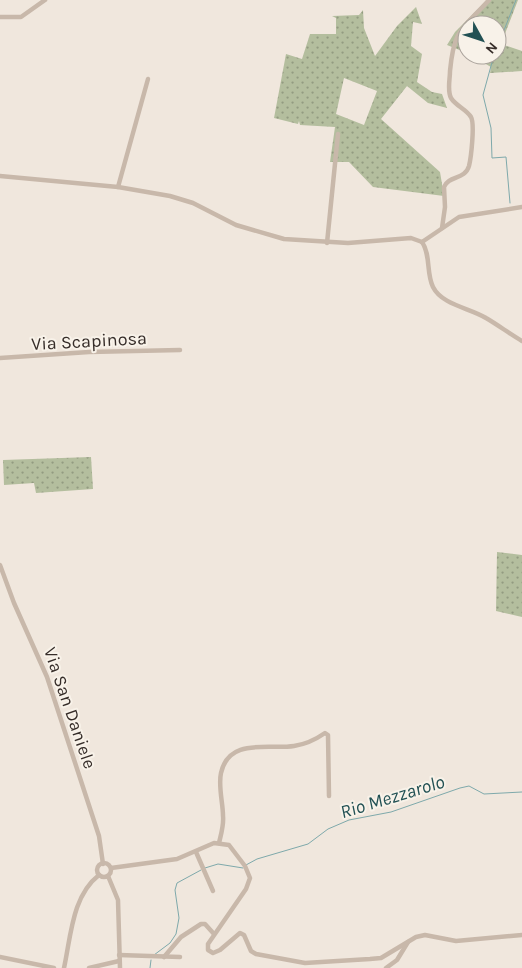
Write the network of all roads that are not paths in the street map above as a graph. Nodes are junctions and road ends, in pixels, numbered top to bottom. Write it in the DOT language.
graph roads {
  1 [pos="46,0"];
  2 [pos="489,0"];
  3 [pos="0,17"];
  4 [pos="148,79"];
  5 [pos="338,134"];
  6 [pos="0,176"];
  7 [pos="118,187"];
  8 [pos="522,207"];
  9 [pos="442,228"];
  10 [pos="422,242"];
  11 [pos="327,243"];
  12 [pos="522,341"];
  13 [pos="180,350"];
  14 [pos="0,358"];
  15 [pos="0,565"];
  16 [pos="330,796"];
  17 [pos="220,843"];
  18 [pos="196,852"];
  19 [pos="103,864"];
  20 [pos="111,868"];
  21 [pos="99,875"];
  22 [pos="108,876"];
  23 [pos="213,891"];
  24 [pos="214,934"];
  25 [pos="522,936"];
  26 [pos="409,941"];
  27 [pos="0,957"];
  28 [pos="164,957"];
  29 [pos="180,957"];
  30 [pos="119,958"];
  31 [pos="54,968"];
  32 [pos="64,968"];
  33 [pos="88,968"];
  34 [pos="120,968"];
  35 [pos="386,968"];
  1 -- 3 [label="street"];
  2 -- 9 [label="street"];
  4 -- 7 [label="street"];
  5 -- 11 [label="street"];
  6 -- 7 [label="street"];
  7 -- 11 [label="street"];
  8 -- 9 [label="street"];
  9 -- 10 [label="street"];
  10 -- 11 [label="street"];
  10 -- 12 [label="street"];
  13 -- 14 [label="street, Via Scapinosa"];
  15 -- 19 [label="street, Via San Daniele"];
  16 -- 17 [label="street"];
  17 -- 18 [label="street"];
  17 -- 24 [label="street"];
  18 -- 20 [label="street"];
  18 -- 23 [label="street"];
  19 -- 20 [label="street"];
  19 -- 21 [label="street"];
  20 -- 22 [label="street"];
  21 -- 22 [label="street"];
  21 -- 32 [label="street"];
  22 -- 30 [label="street"];
  24 -- 26 [label="street"];
  24 -- 28 [label="street"];
  25 -- 26 [label="street"];
  26 -- 35 [label="street"];
  27 -- 31 [label="street"];
  28 -- 29 [label="street"];
  28 -- 30 [label="street"];
  30 -- 33 [label="street"];
  30 -- 34 [label="street"];
}
